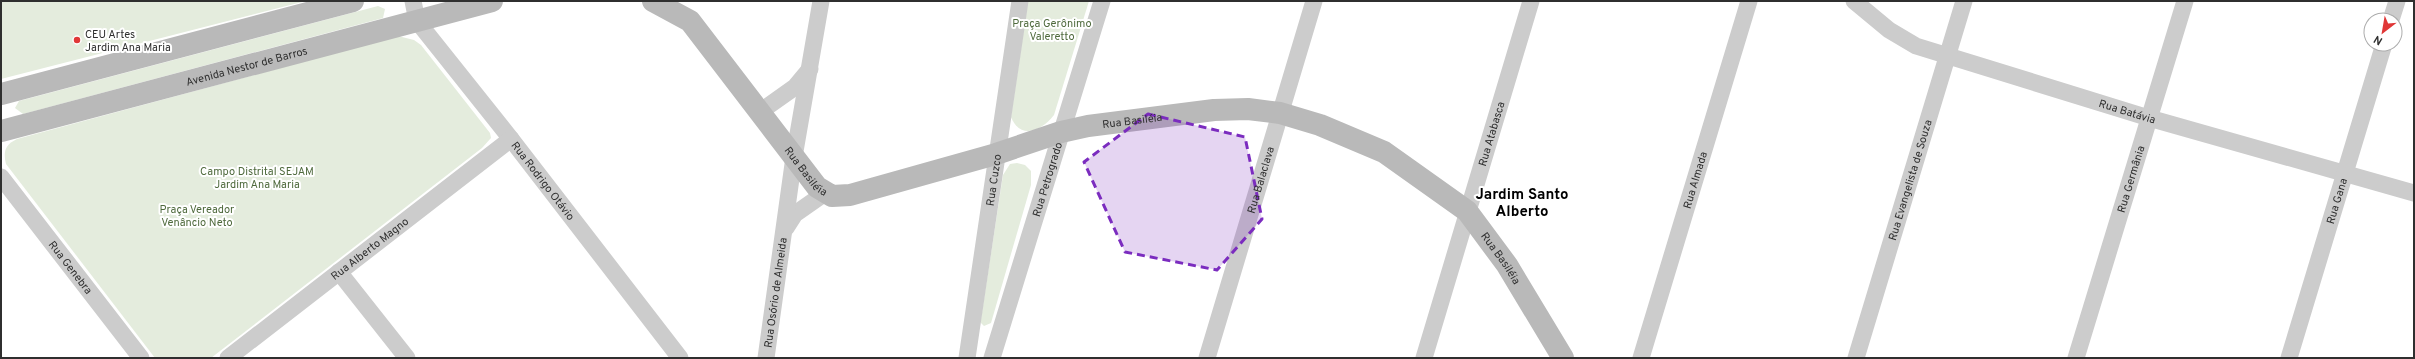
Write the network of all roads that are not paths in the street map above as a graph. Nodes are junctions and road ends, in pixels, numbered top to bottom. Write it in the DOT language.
graph roads {
  1 [pos="353,1"];
  2 [pos="492,1"];
  3 [pos="653,1"];
  4 [pos="820,1"];
  5 [pos="1020,1"];
  6 [pos="1102,1"];
  7 [pos="1314,1"];
  8 [pos="1531,1"];
  9 [pos="1749,1"];
  10 [pos="1854,1"];
  11 [pos="1964,1"];
  12 [pos="2185,1"];
  13 [pos="2397,1"];
  14 [pos="415,11"];
  15 [pos="690,11"];
  16 [pos="2394,12"];
  17 [pos="2382,52"];
  18 [pos="1947,56"];
  19 [pos="811,69"];
  20 [pos="1,94"];
  21 [pos="761,111"];
  22 [pos="1280,113"];
  23 [pos="2149,118"];
  24 [pos="1,131"];
  25 [pos="1061,132"];
  26 [pos="511,139"];
  27 [pos="996,154"];
  28 [pos="794,156"];
  29 [pos="2344,173"];
  30 [pos="1,177"];
  31 [pos="825,193"];
  32 [pos="2414,193"];
  33 [pos="1467,212"];
  34 [pos="786,228"];
  35 [pos="339,272"];
  36 [pos="141,358"];
  37 [pos="228,358"];
  38 [pos="407,358"];
  39 [pos="680,358"];
  40 [pos="766,358"];
  41 [pos="967,358"];
  42 [pos="992,358"];
  43 [pos="1207,358"];
  44 [pos="1424,358"];
  45 [pos="1563,358"];
  46 [pos="1641,358"];
  47 [pos="1856,358"];
  48 [pos="2076,358"];
  49 [pos="2289,358"];
  1 -- 20 [label="street"];
  2 -- 14 [label="street, Avenida Nestor de Barros"];
  3 -- 15 [label="street, Rua Basiléia"];
  4 -- 19 [label="street, Rua Osório de Almeida"];
  5 -- 27 [label="street, Rua Cuzco"];
  6 -- 25 [label="street, Rua Petrogrado"];
  7 -- 22 [label="street, Rua Balaclava"];
  8 -- 33 [label="street, Rua Atabasca"];
  9 -- 46 [label="street, Rua Almada"];
  10 -- 18 [label="street, Rua Batávia"];
  11 -- 18 [label="street, Rua Evangelista de Souza"];
  12 -- 23 [label="street, Rua Germânia"];
  13 -- 16 [label="street"];
  14 -- 24 [label="street, Avenida Nestor de Barros"];
  14 -- 26 [label="street, Rua Rodrigo Otávio"];
  15 -- 21 [label="street, Rua Basiléia"];
  17 -- 29 [label="street, Rua Gana"];
  18 -- 23 [label="street, Rua Batávia"];
  18 -- 47 [label="street, Rua Evangelista de Souza"];
  19 -- 21 [label="street"];
  19 -- 28 [label="street, Rua Osório de Almeida"];
  21 -- 28 [label="street, Rua Basiléia"];
  22 -- 25 [label="street, Rua Basiléia"];
  22 -- 33 [label="street, Rua Basiléia"];
  22 -- 43 [label="street, Rua Balaclava"];
  23 -- 29 [label="street, Rua Batávia"];
  23 -- 48 [label="street, Rua Germânia"];
  25 -- 27 [label="street, Rua Basiléia"];
  25 -- 42 [label="street, Rua Petrogrado"];
  26 -- 35 [label="street, Rua Alberto Magno"];
  26 -- 39 [label="street, Rua Rodrigo Otávio"];
  27 -- 31 [label="street, Rua Basiléia"];
  27 -- 41 [label="street, Rua Cuzco"];
  28 -- 31 [label="street, Rua Basiléia"];
  28 -- 34 [label="street, Rua Osório de Almeida"];
  29 -- 32 [label="street, Rua Batávia"];
  29 -- 49 [label="street, Rua Gana"];
  30 -- 36 [label="street, Rua Genebra"];
  31 -- 34 [label="street, Rua Osório de Almeida"];
  33 -- 44 [label="street, Rua Atabasca"];
  33 -- 45 [label="street, Rua Basiléia"];
  34 -- 40 [label="street, Rua Osório de Almeida"];
  35 -- 37 [label="street, Rua Alberto Magno"];
  35 -- 38 [label="street"];
}
